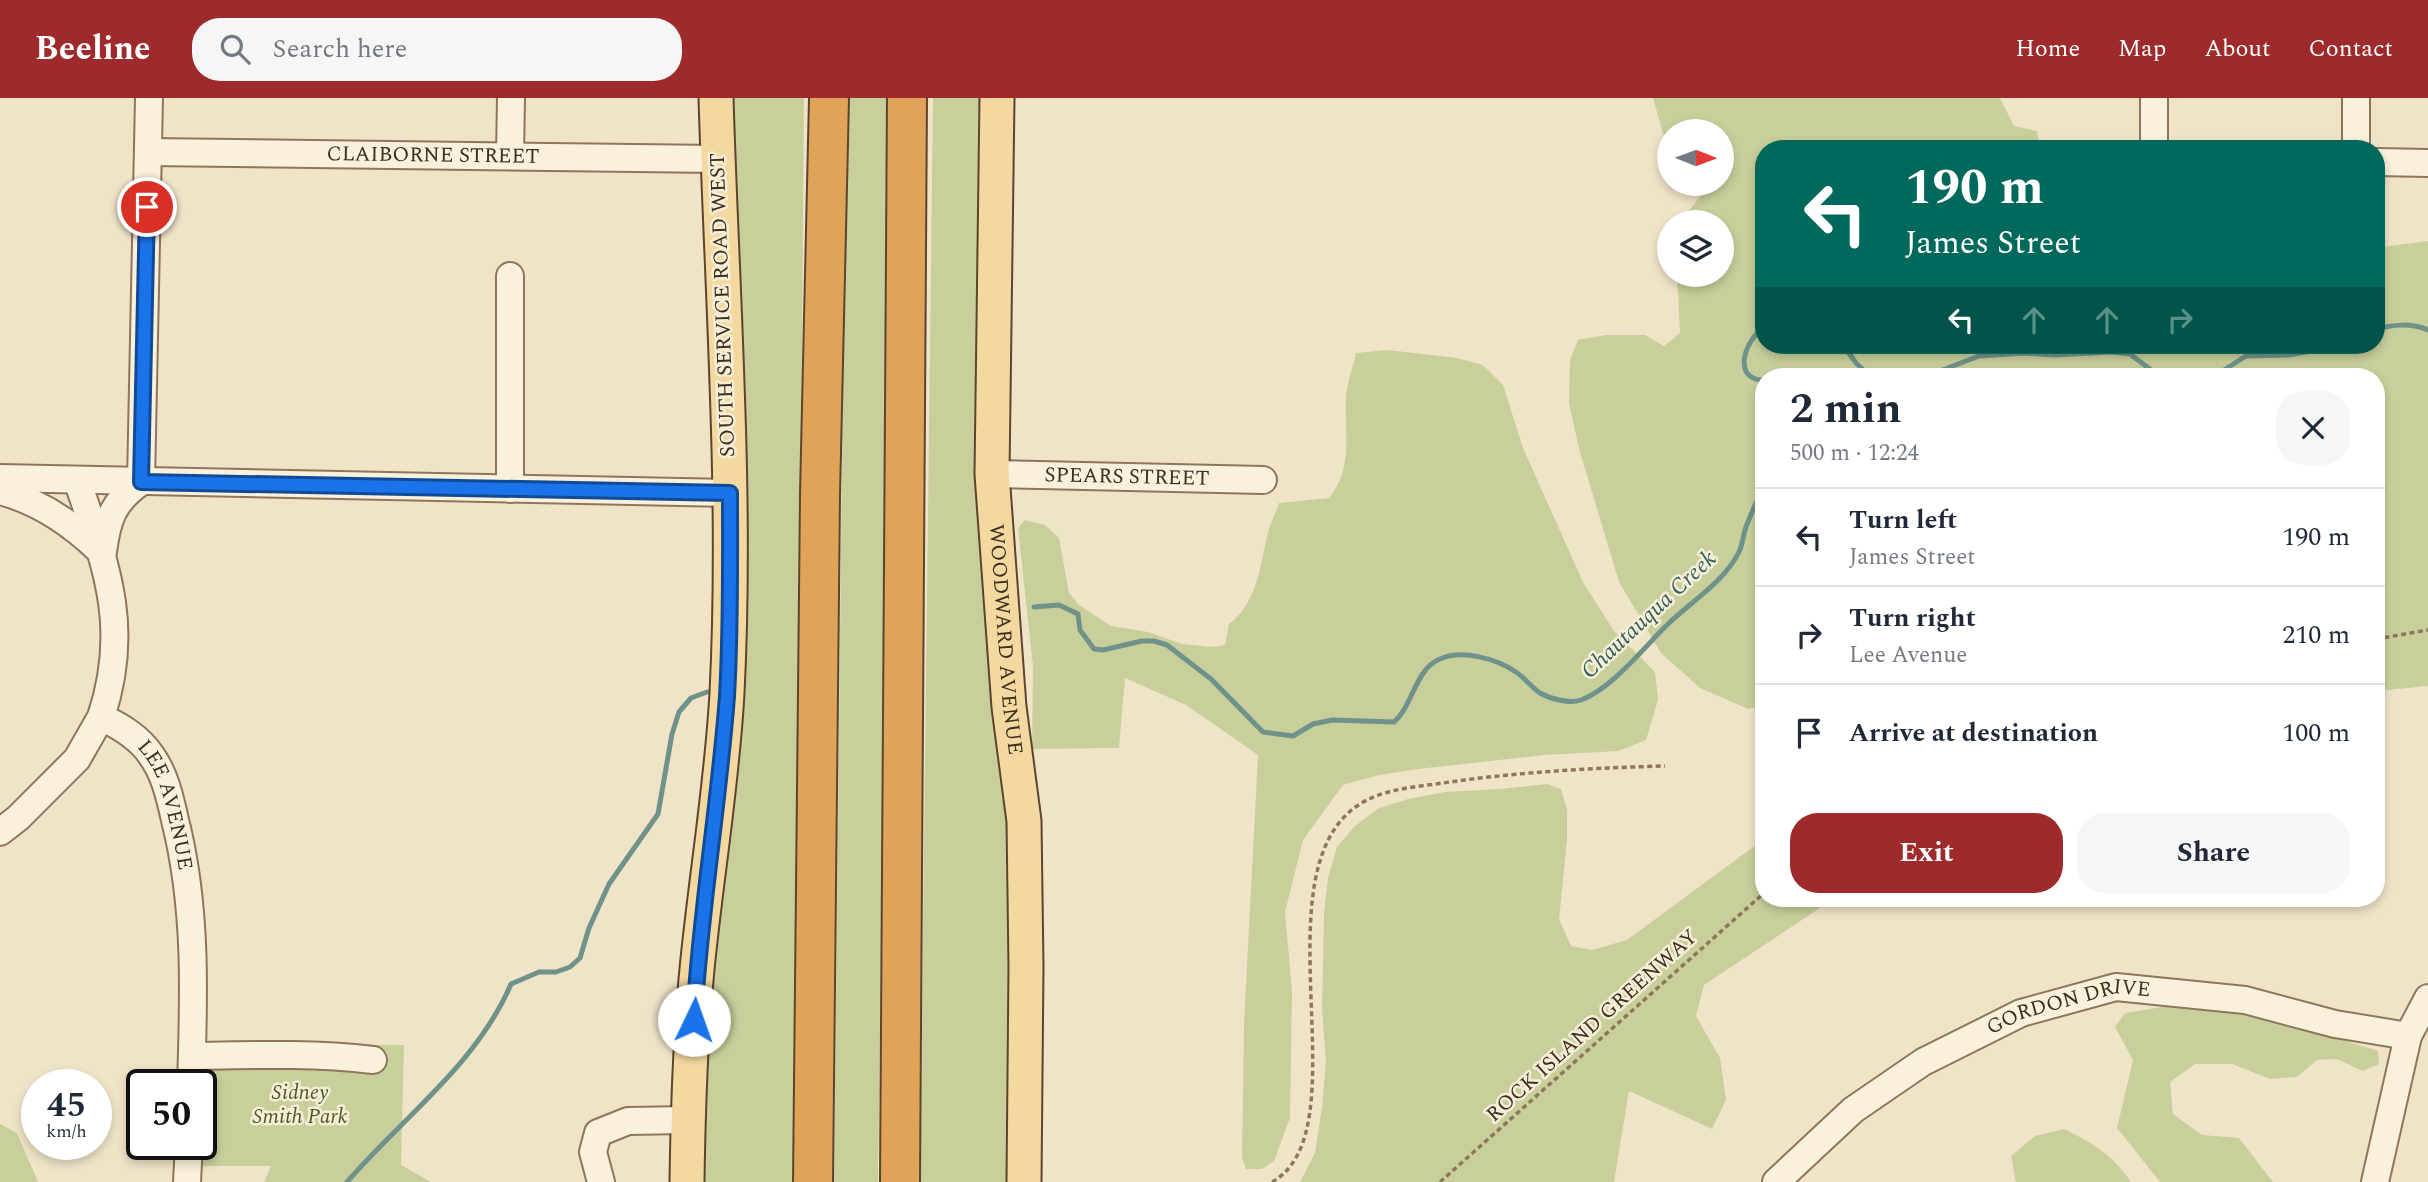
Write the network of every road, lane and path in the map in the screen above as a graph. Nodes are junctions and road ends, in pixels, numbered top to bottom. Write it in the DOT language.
graph roads {
  1 [pos="149,98"];
  2 [pos="511,98"];
  3 [pos="716,98"];
  4 [pos="829,98"];
  5 [pos="907,98"];
  6 [pos="997,98"];
  7 [pos="2154,98"];
  8 [pos="2356,98"];
  9 [pos="2154,140"];
  10 [pos="2356,140"];
  11 [pos="148,152"];
  12 [pos="510,156"];
  13 [pos="718,159"];
  14 [pos="2385,162"];
  15 [pos="2428,163"];
  16 [pos="510,276"];
  17 [pos="992,474"];
  18 [pos="0,478"];
  19 [pos="77,480"];
  20 [pos="1263,480"];
  21 [pos="141,482"];
  22 [pos="510,489"];
  23 [pos="0,491"];
  24 [pos="730,493"];
  25 [pos="102,554"];
  26 [pos="2428,629"];
  27 [pos="2385,637"];
  28 [pos="101,717"];
  29 [pos="1665,766"];
  30 [pos="0,832"];
  31 [pos="1755,902"];
  32 [pos="2428,998"];
  33 [pos="2408,1037"];
  34 [pos="192,1056"];
  35 [pos="373,1060"];
  36 [pos="192,1069"];
  37 [pos="687,1119"];
  38 [pos="188,1160"];
  39 [pos="187,1182"];
  40 [pos="601,1182"];
  41 [pos="687,1182"];
  42 [pos="813,1182"];
  43 [pos="900,1182"];
  44 [pos="1024,1182"];
  45 [pos="1272,1182"];
  46 [pos="1440,1182"];
  47 [pos="1776,1182"];
  48 [pos="2375,1182"];
  1 -- 11 [label="street"];
  2 -- 12 [label="street"];
  3 -- 13 [label="main road, SOUTH SERVICE ROAD WEST"];
  4 -- 42 [label="highway"];
  5 -- 43 [label="highway"];
  6 -- 17 [label="main road, WOODWARD AVENUE"];
  7 -- 9 [label="street"];
  8 -- 10 [label="street"];
  11 -- 12 [label="street, CLAIBORNE STREET"];
  11 -- 21 [label="street"];
  12 -- 13 [label="street, CLAIBORNE STREET"];
  13 -- 24 [label="main road, SOUTH SERVICE ROAD WEST"];
  14 -- 15 [label="street"];
  16 -- 22 [label="street"];
  17 -- 20 [label="street, SPEARS STREET"];
  17 -- 44 [label="main road, WOODWARD AVENUE"];
  18 -- 19 [label="street"];
  19 -- 21 [label="street"];
  19 -- 25 [label="street"];
  21 -- 22 [label="street"];
  21 -- 25 [label="street"];
  22 -- 24 [label="street"];
  23 -- 25 [label="street"];
  24 -- 37 [label="main road, SOUTH SERVICE ROAD WEST"];
  25 -- 28 [label="street"];
  26 -- 27 [label="path"];
  28 -- 30 [label="street"];
  28 -- 34 [label="street, LEE AVENUE"];
  29 -- 45 [label="path"];
  31 -- 46 [label="path, ROCK ISLAND GREENWAY"];
  32 -- 33 [label="street"];
  33 -- 47 [label="street, GORDON DRIVE"];
  33 -- 48 [label="street"];
  34 -- 35 [label="street"];
  34 -- 36 [label="street, LEE AVENUE"];
  37 -- 40 [label="street"];
  37 -- 41 [label="main road, SOUTH SERVICE ROAD WEST"];
  38 -- 39 [label="street"];
}
